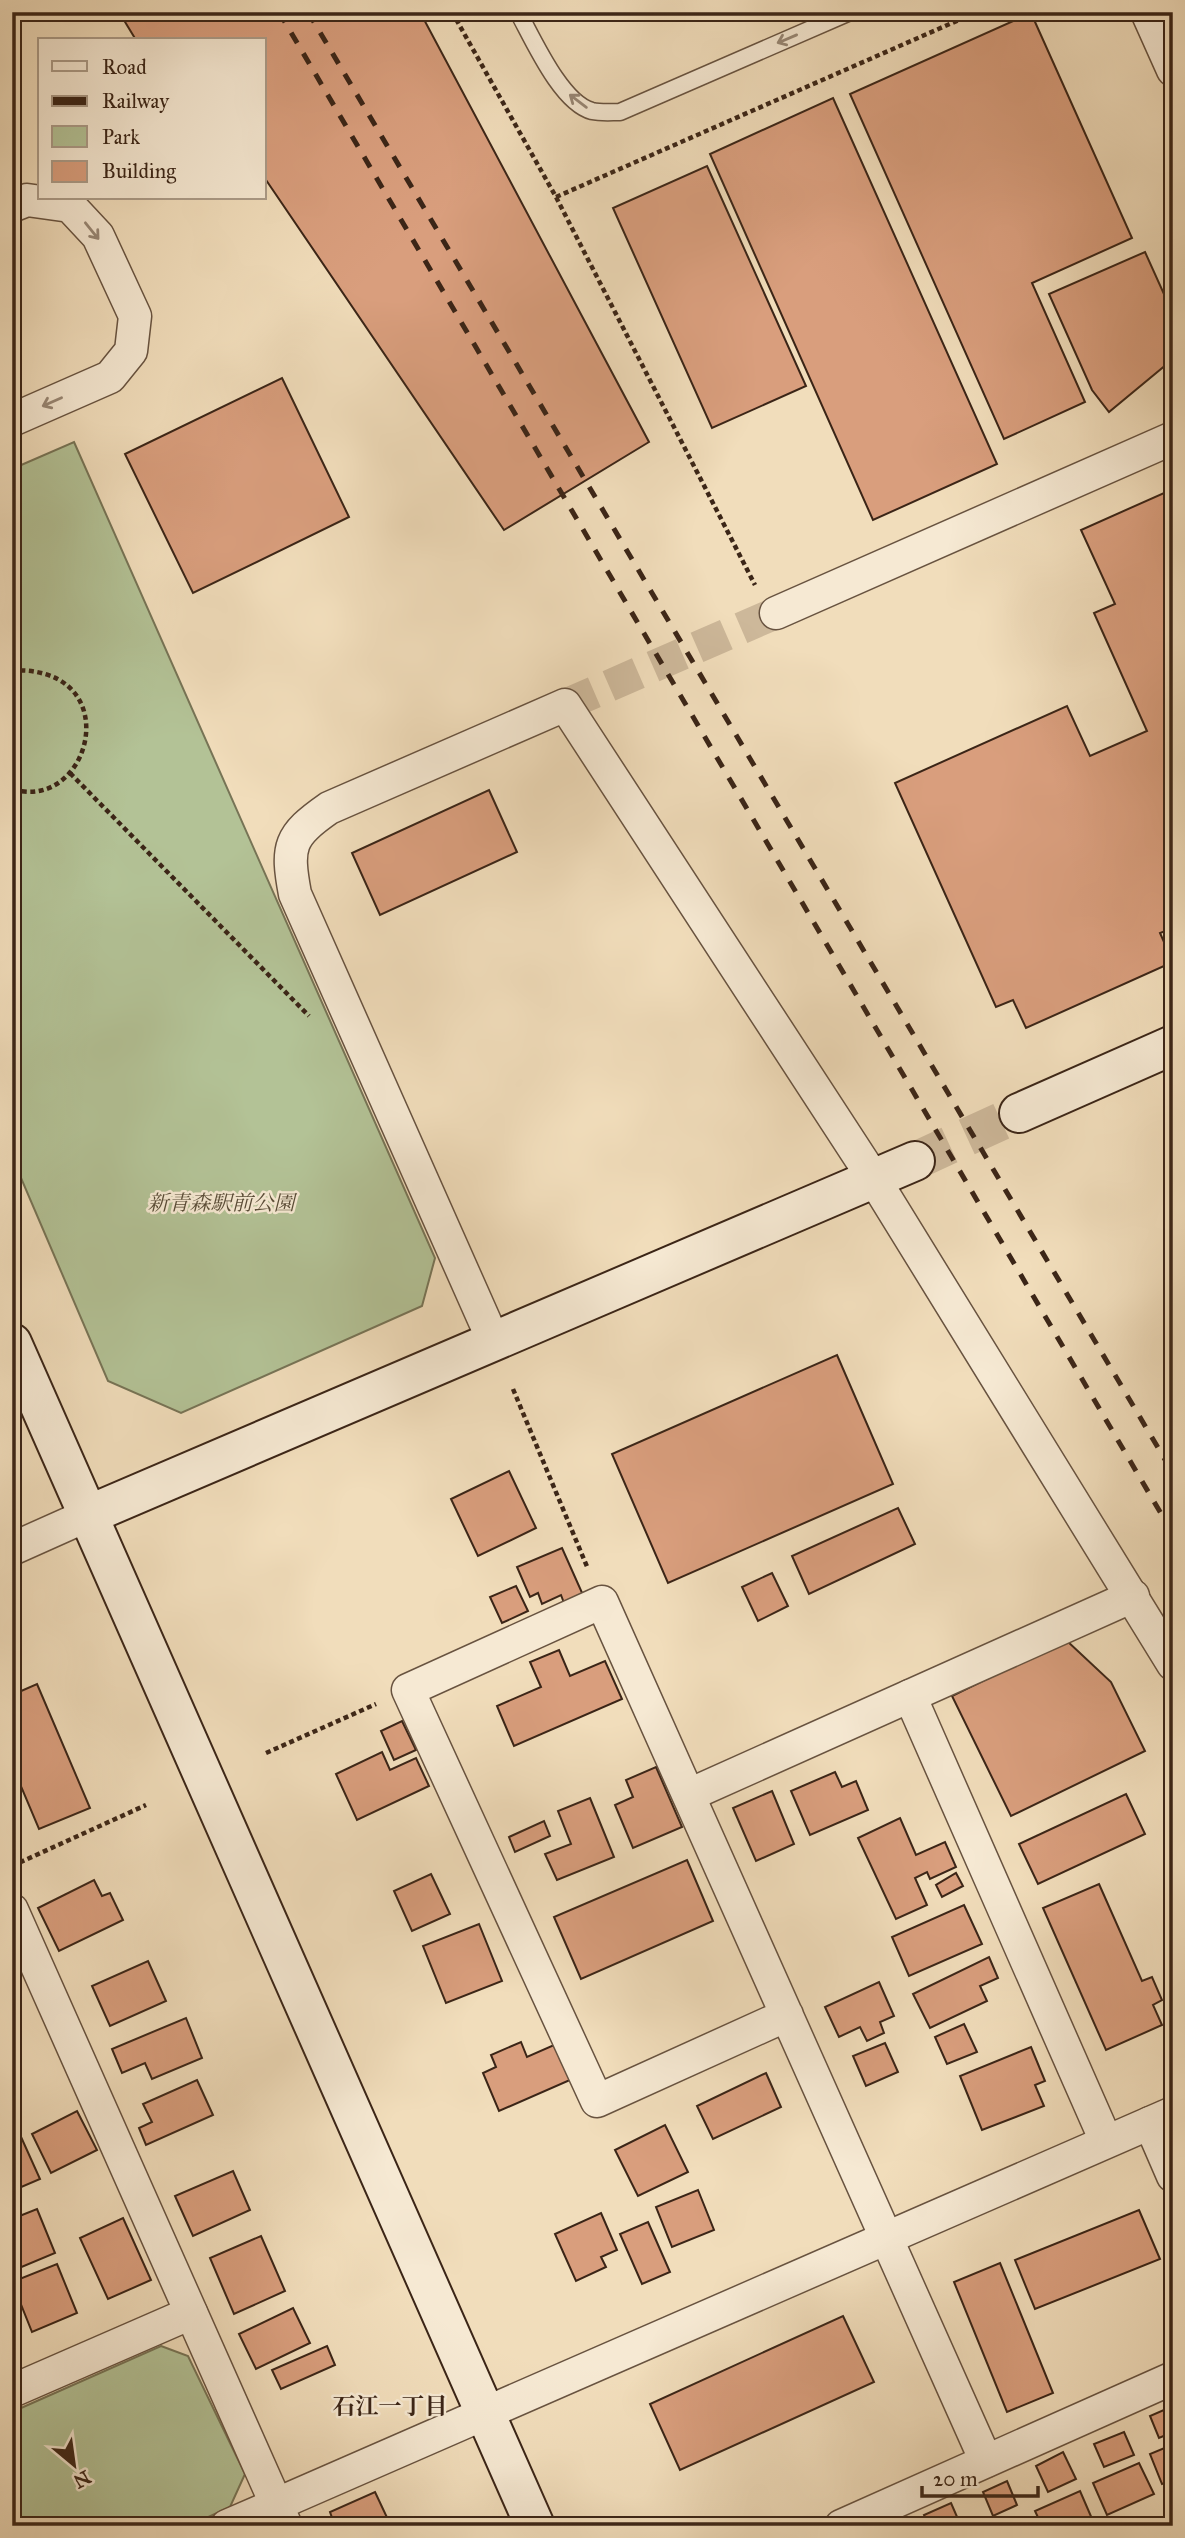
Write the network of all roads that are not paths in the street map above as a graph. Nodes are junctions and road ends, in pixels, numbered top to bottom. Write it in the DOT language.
graph roads {
  1 [pos="518,12"];
  2 [pos="850,12"];
  3 [pos="1147,12"];
  4 [pos="1173,70"];
  5 [pos="12,206"];
  6 [pos="12,420"];
  7 [pos="1173,438"];
  8 [pos="766,601"];
  9 [pos="1173,1045"];
  10 [pos="1020,1113"];
  11 [pos="915,1161"];
  12 [pos="874,1179"];
  13 [pos="494,1342"];
  14 [pos="12,1343"];
  15 [pos="88,1515"];
  16 [pos="12,1549"];
  17 [pos="1133,1596"];
  18 [pos="1173,1664"];
  19 [pos="910,1696"];
  20 [pos="689,1795"];
  21 [pos="12,1910"];
  22 [pos="787,2015"];
  23 [pos="1161,2118"];
  24 [pos="1106,2141"];
  25 [pos="1173,2176"];
  26 [pos="886,2237"];
  27 [pos="191,2314"];
  28 [pos="1173,2378"];
  29 [pos="12,2391"];
  30 [pos="486,2414"];
  31 [pos="986,2461"];
  32 [pos="281,2515"];
  33 [pos="227,2526"];
  34 [pos="535,2526"];
  35 [pos="841,2526"];
  2 -- 1 [label="lane, one-way"];
  3 -- 4 [label="street"];
  5 -- 6 [label="street, one-way"];
  7 -- 8 [label="street"];
  9 -- 10 [label="street"];
  11 -- 12 [label="street"];
  12 -- 13 [label="street"];
  12 -- 13 [label="street"];
  12 -- 17 [label="street"];
  13 -- 15 [label="street"];
  14 -- 15 [label="street"];
  15 -- 16 [label="street"];
  15 -- 30 [label="street"];
  17 -- 18 [label="street"];
  17 -- 19 [label="street"];
  19 -- 20 [label="street"];
  19 -- 24 [label="street"];
  20 -- 22 [label="street"];
  20 -- 22 [label="street"];
  21 -- 27 [label="street"];
  22 -- 26 [label="street"];
  23 -- 24 [label="street"];
  23 -- 25 [label="street"];
  24 -- 26 [label="street"];
  26 -- 30 [label="street"];
  26 -- 31 [label="street"];
  27 -- 29 [label="street"];
  27 -- 32 [label="street"];
  28 -- 31 [label="street"];
  30 -- 32 [label="street"];
  30 -- 34 [label="street"];
  31 -- 35 [label="street"];
  32 -- 33 [label="street"];
}
